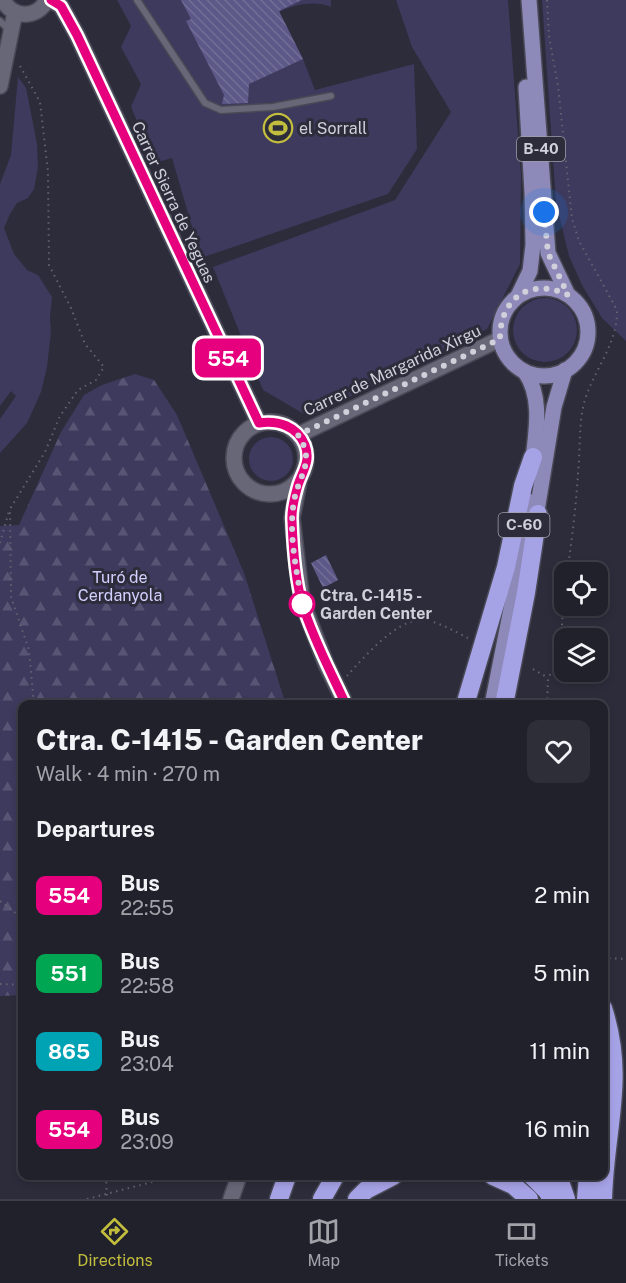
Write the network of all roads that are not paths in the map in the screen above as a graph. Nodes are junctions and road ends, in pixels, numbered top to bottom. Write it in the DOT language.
graph roads {
  1 [pos="49,0"];
  2 [pos="137,0"];
  3 [pos="523,0"];
  4 [pos="529,0"];
  5 [pos="8,9"];
  6 [pos="5,26"];
  7 [pos="0,86"];
  8 [pos="331,96"];
  9 [pos="568,295"];
  10 [pos="518,296"];
  11 [pos="500,339"];
  12 [pos="565,370"];
  13 [pos="525,372"];
  14 [pos="259,423"];
  15 [pos="298,435"];
  16 [pos="533,457"];
  17 [pos="299,482"];
  18 [pos="269,495"];
  19 [pos="538,514"];
  20 [pos="292,518"];
  21 [pos="520,593"];
  22 [pos="344,700"];
  23 [pos="466,700"];
  24 [pos="493,700"];
  25 [pos="505,700"];
  26 [pos="512,700"];
  27 [pos="608,1017"];
  28 [pos="608,1148"];
  29 [pos="238,1180"];
  30 [pos="280,1180"];
  31 [pos="285,1180"];
  32 [pos="333,1180"];
  33 [pos="385,1180"];
  34 [pos="502,1180"];
  35 [pos="536,1180"];
  36 [pos="559,1180"];
  37 [pos="588,1180"];
  38 [pos="604,1180"];
  39 [pos="231,1199"];
  40 [pos="278,1199"];
  41 [pos="322,1199"];
  42 [pos="357,1199"];
  43 [pos="529,1199"];
  44 [pos="552,1199"];
  45 [pos="566,1199"];
  46 [pos="586,1199"];
  47 [pos="603,1199"];
  1 -- 5 [label="street"];
  1 -- 14 [label="street, Carrer Sierra de Yeguas"];
  2 -- 8 [label="lane"];
  3 -- 10 [label="main road, B-40"];
  4 -- 9 [label="main road, B-40"];
  5 -- 6 [label="street"];
  6 -- 7 [label="street"];
  9 -- 10 [label="main road"];
  9 -- 12 [label="main road, B-40"];
  10 -- 11 [label="main road, B-40"];
  11 -- 13 [label="main road"];
  11 -- 15 [label="street, Carrer de Margarida Xirgu"];
  12 -- 13 [label="main road"];
  12 -- 19 [label="main road, B-40"];
  13 -- 16 [label="main road"];
  14 -- 15 [label="street"];
  14 -- 18 [label="street"];
  15 -- 17 [label="street"];
  16 -- 21 [label="main road, C-60"];
  16 -- 23 [label="highway"];
  17 -- 18 [label="street"];
  17 -- 20 [label="street"];
  18 -- 20 [label="street"];
  19 -- 21 [label="highway, B-40"];
  20 -- 22 [label="street"];
  21 -- 24 [label="main road, C-60"];
  21 -- 25 [label="highway, B-40"];
  21 -- 26 [label="highway"];
  27 -- 28 [label="highway"];
  29 -- 39 [label="street"];
  30 -- 40 [label="highway"];
  31 -- 40 [label="highway"];
  32 -- 41 [label="highway"];
  33 -- 42 [label="highway"];
  34 -- 43 [label="highway"];
  35 -- 44 [label="highway"];
  36 -- 45 [label="highway"];
  37 -- 46 [label="highway"];
  38 -- 47 [label="highway"];
}
